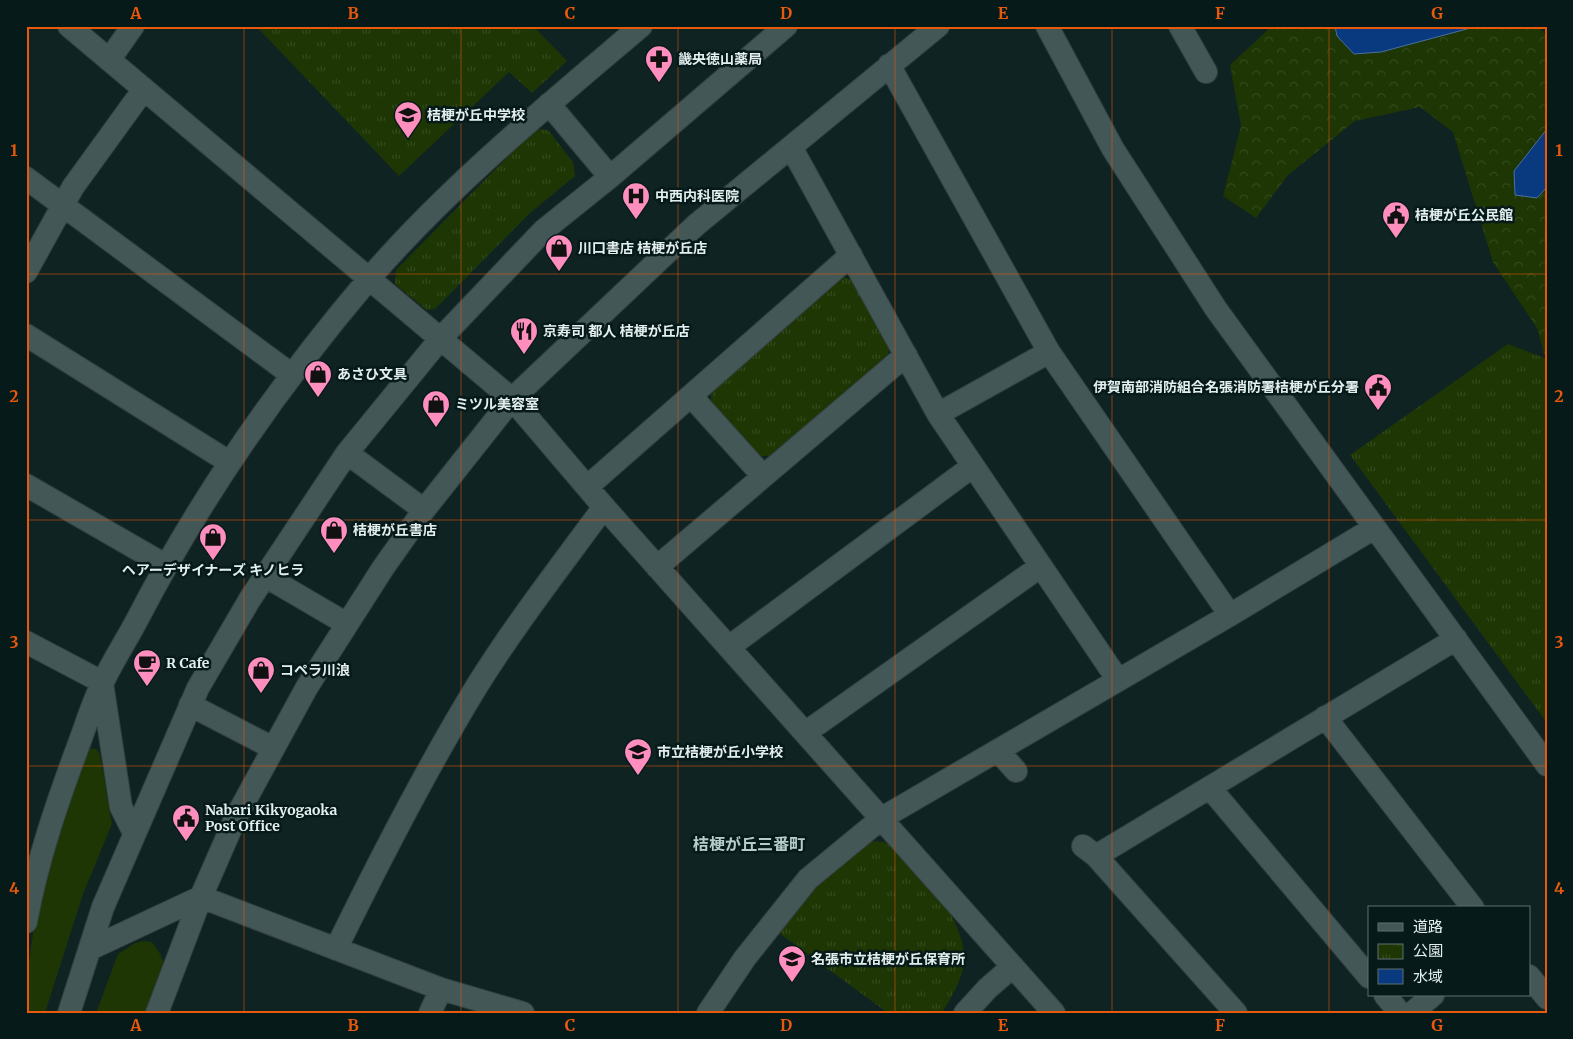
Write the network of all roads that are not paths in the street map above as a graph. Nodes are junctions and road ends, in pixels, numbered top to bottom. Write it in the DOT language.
graph roads {
  1 [pos="69,26"];
  2 [pos="133,26"];
  3 [pos="641,26"];
  4 [pos="786,26"];
  5 [pos="938,26"];
  6 [pos="1047,26"];
  7 [pos="1180,26"];
  8 [pos="110,60"];
  9 [pos="888,65"];
  10 [pos="1206,72"];
  11 [pos="144,88"];
  12 [pos="549,104"];
  13 [pos="791,146"];
  14 [pos="610,177"];
  15 [pos="26,178"];
  16 [pos="63,204"];
  17 [pos="850,255"];
  18 [pos="26,272"];
  19 [pos="370,279"];
  20 [pos="26,335"];
  21 [pos="441,338"];
  22 [pos="1049,352"];
  23 [pos="906,355"];
  24 [pos="292,375"];
  25 [pos="691,396"];
  26 [pos="512,399"];
  27 [pos="938,414"];
  28 [pos="347,453"];
  29 [pos="229,462"];
  30 [pos="973,466"];
  31 [pos="763,476"];
  32 [pos="26,486"];
  33 [pos="587,487"];
  34 [pos="604,507"];
  35 [pos="424,510"];
  36 [pos="1374,528"];
  37 [pos="166,565"];
  38 [pos="1041,566"];
  39 [pos="657,567"];
  40 [pos="265,576"];
  41 [pos="1230,615"];
  42 [pos="347,624"];
  43 [pos="1456,639"];
  44 [pos="26,642"];
  45 [pos="729,647"];
  46 [pos="1118,680"];
  47 [pos="102,682"];
  48 [pos="190,705"];
  49 [pos="1325,717"];
  50 [pos="805,733"];
  51 [pos="272,748"];
  52 [pos="998,751"];
  53 [pos="1547,765"];
  54 [pos="1016,772"];
  55 [pos="1210,788"];
  56 [pos="882,818"];
  57 [pos="134,833"];
  58 [pos="201,898"];
  59 [pos="1471,906"];
  60 [pos="26,922"];
  61 [pos="336,949"];
  62 [pos="90,950"];
  63 [pos="1012,967"];
  64 [pos="1368,976"];
  65 [pos="1530,977"];
  66 [pos="440,988"];
  67 [pos="1386,996"];
  68 [pos="1432,996"];
  69 [pos="1547,998"];
  70 [pos="69,1013"];
  71 [pos="157,1013"];
  72 [pos="430,1013"];
  73 [pos="523,1013"];
  74 [pos="708,1013"];
  75 [pos="965,1013"];
  76 [pos="1054,1013"];
  77 [pos="1236,1013"];
  78 [pos="1400,1013"];
  79 [pos="1412,1013"];
  1 -- 8 [label="street"];
  2 -- 8 [label="street"];
  3 -- 12 [label="street"];
  4 -- 14 [label="street"];
  5 -- 9 [label="street"];
  6 -- 36 [label="street"];
  7 -- 10 [label="street"];
  8 -- 11 [label="street"];
  9 -- 13 [label="street"];
  9 -- 22 [label="street"];
  11 -- 16 [label="street"];
  11 -- 19 [label="street"];
  12 -- 14 [label="street"];
  12 -- 19 [label="street"];
  13 -- 17 [label="street"];
  13 -- 26 [label="street"];
  14 -- 21 [label="street"];
  15 -- 16 [label="street"];
  16 -- 18 [label="street"];
  16 -- 24 [label="street"];
  17 -- 23 [label="street"];
  17 -- 25 [label="street"];
  19 -- 21 [label="street"];
  19 -- 24 [label="street"];
  20 -- 29 [label="street"];
  21 -- 26 [label="street"];
  21 -- 28 [label="street"];
  22 -- 27 [label="street"];
  22 -- 41 [label="street"];
  23 -- 27 [label="street"];
  23 -- 31 [label="street"];
  24 -- 29 [label="street"];
  25 -- 31 [label="street"];
  25 -- 33 [label="street"];
  26 -- 33 [label="street"];
  26 -- 35 [label="street"];
  27 -- 30 [label="street"];
  28 -- 35 [label="street"];
  28 -- 40 [label="street"];
  29 -- 37 [label="street"];
  30 -- 38 [label="street"];
  30 -- 45 [label="street"];
  31 -- 39 [label="street"];
  32 -- 37 [label="street"];
  33 -- 34 [label="street"];
  34 -- 39 [label="street"];
  34 -- 61 [label="street"];
  35 -- 42 [label="street"];
  36 -- 41 [label="street"];
  36 -- 43 [label="street"];
  37 -- 47 [label="street"];
  38 -- 46 [label="street"];
  38 -- 50 [label="street"];
  39 -- 45 [label="street"];
  40 -- 42 [label="street"];
  40 -- 48 [label="street"];
  41 -- 46 [label="street"];
  42 -- 51 [label="street"];
  43 -- 49 [label="street"];
  43 -- 53 [label="street"];
  44 -- 47 [label="street"];
  45 -- 50 [label="street"];
  46 -- 52 [label="street"];
  47 -- 57 [label="street"];
  47 -- 60 [label="street"];
  48 -- 51 [label="street"];
  48 -- 57 [label="street"];
  49 -- 55 [label="street"];
  49 -- 59 [label="street"];
  50 -- 56 [label="street"];
  51 -- 58 [label="street"];
  52 -- 54 [label="street"];
  52 -- 56 [label="street"];
  55 -- 64 [label="street"];
  55 -- 77 [label="street"];
  56 -- 63 [label="street"];
  56 -- 74 [label="street"];
  57 -- 62 [label="street"];
  58 -- 61 [label="street"];
  58 -- 62 [label="street"];
  58 -- 71 [label="street"];
  61 -- 66 [label="street"];
  62 -- 70 [label="street"];
  63 -- 75 [label="street"];
  63 -- 76 [label="street"];
  65 -- 69 [label="street"];
  66 -- 72 [label="street"];
  66 -- 73 [label="street"];
  67 -- 78 [label="street"];
  68 -- 79 [label="street"];
}
